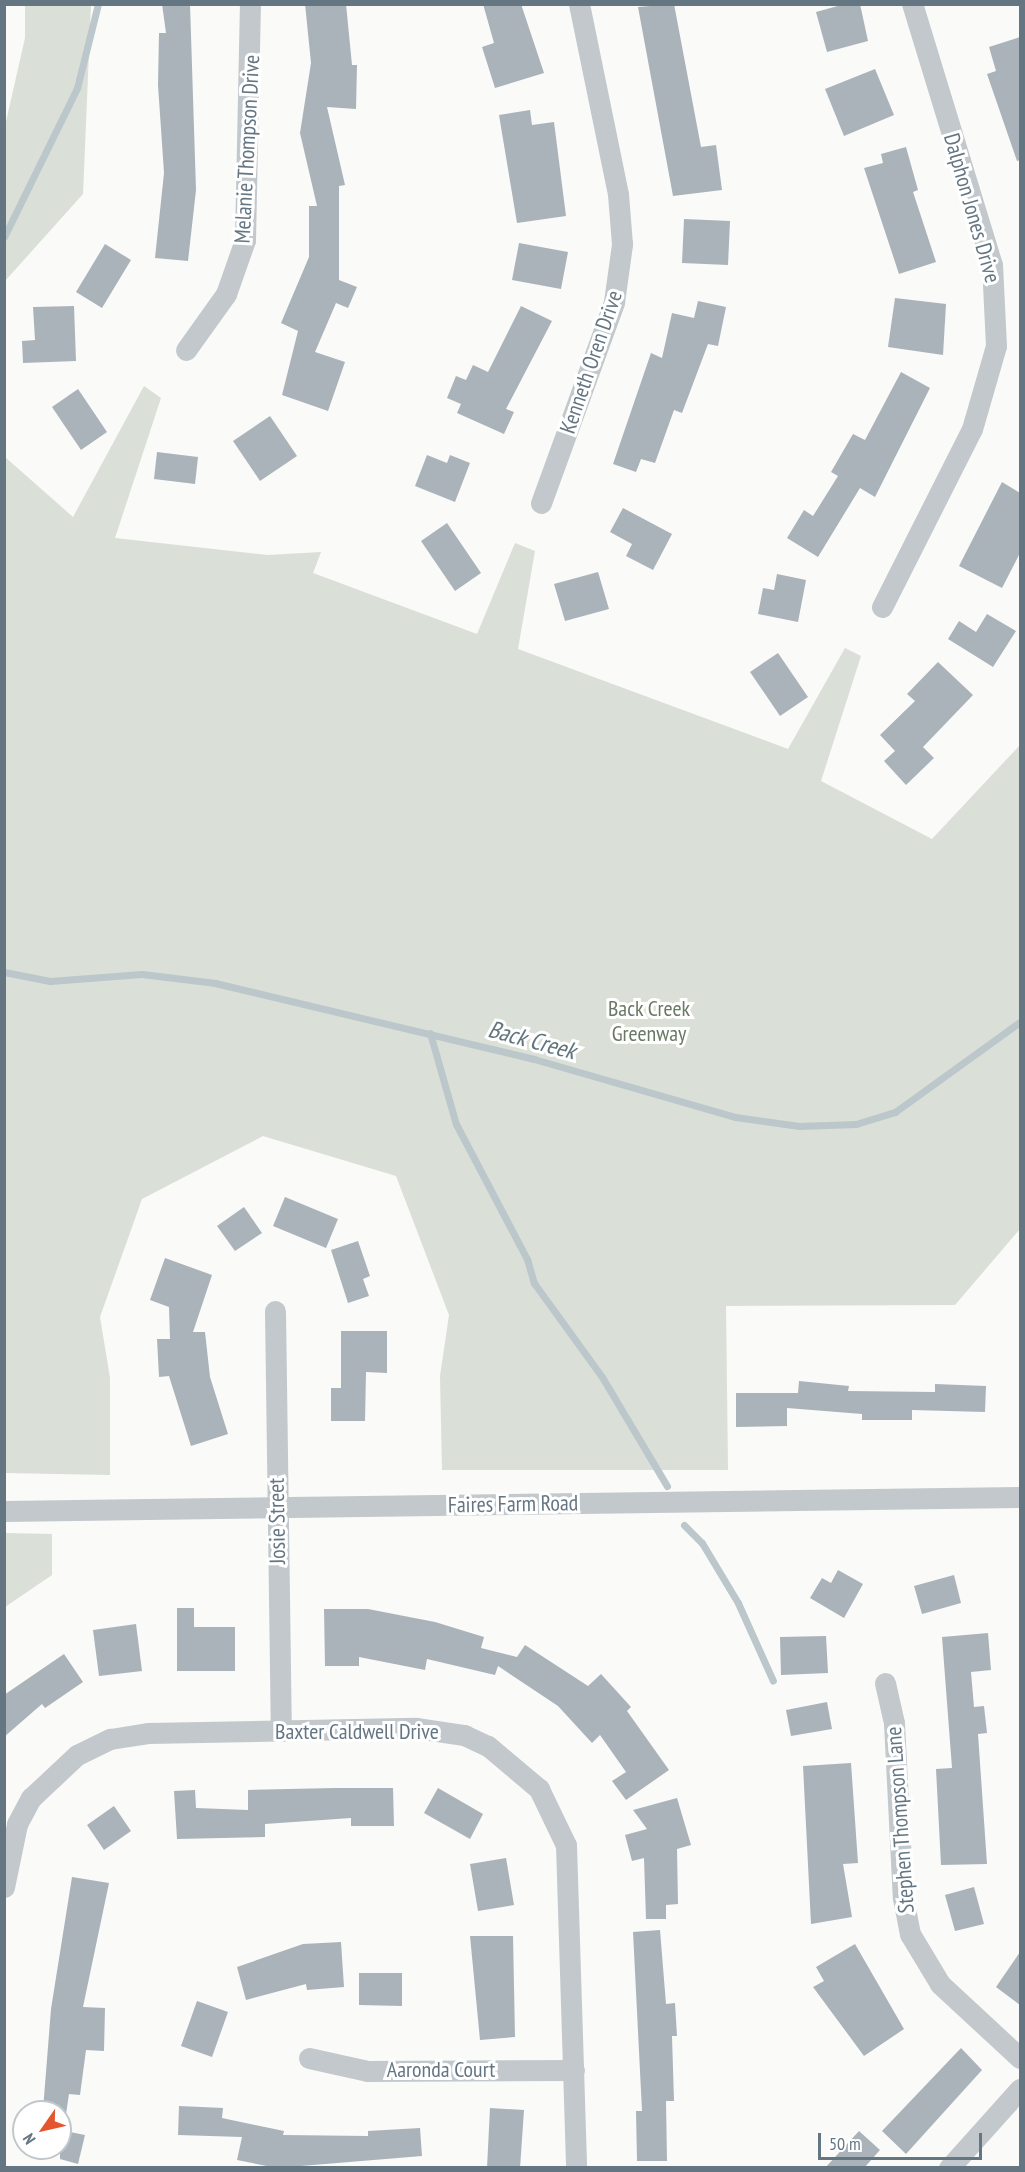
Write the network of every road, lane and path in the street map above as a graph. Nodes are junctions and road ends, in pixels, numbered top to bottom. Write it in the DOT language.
graph roads {
  1 [pos="250,4"];
  2 [pos="579,4"];
  3 [pos="912,4"];
  4 [pos="186,350"];
  5 [pos="541,503"];
  6 [pos="882,607"];
  7 [pos="275,1311"];
  8 [pos="1020,1497"];
  9 [pos="278,1508"];
  10 [pos="4,1511"];
  11 [pos="885,1683"];
  12 [pos="281,1731"];
  13 [pos="4,1887"];
  14 [pos="309,2058"];
  15 [pos="1020,2058"];
  16 [pos="574,2070"];
  17 [pos="1020,2090"];
  18 [pos="576,2168"];
  19 [pos="948,2168"];
  1 -- 4 [label="street, Melanie Thompson Drive"];
  2 -- 5 [label="street, Kenneth Oren Drive"];
  3 -- 6 [label="street, Dalphon Jones Drive"];
  7 -- 9 [label="street, Josie Street"];
  8 -- 9 [label="street, Faires Farm Road"];
  9 -- 10 [label="street, Faires Farm Road"];
  9 -- 12 [label="street, Josie Street"];
  11 -- 15 [label="street, Stephen Thompson Lane"];
  12 -- 13 [label="street, Baxter Caldwell Drive"];
  12 -- 16 [label="street, Baxter Caldwell Drive"];
  14 -- 16 [label="street, Aaronda Court"];
  16 -- 18 [label="street, Baxter Caldwell Drive"];
  17 -- 19 [label="street"];
}
